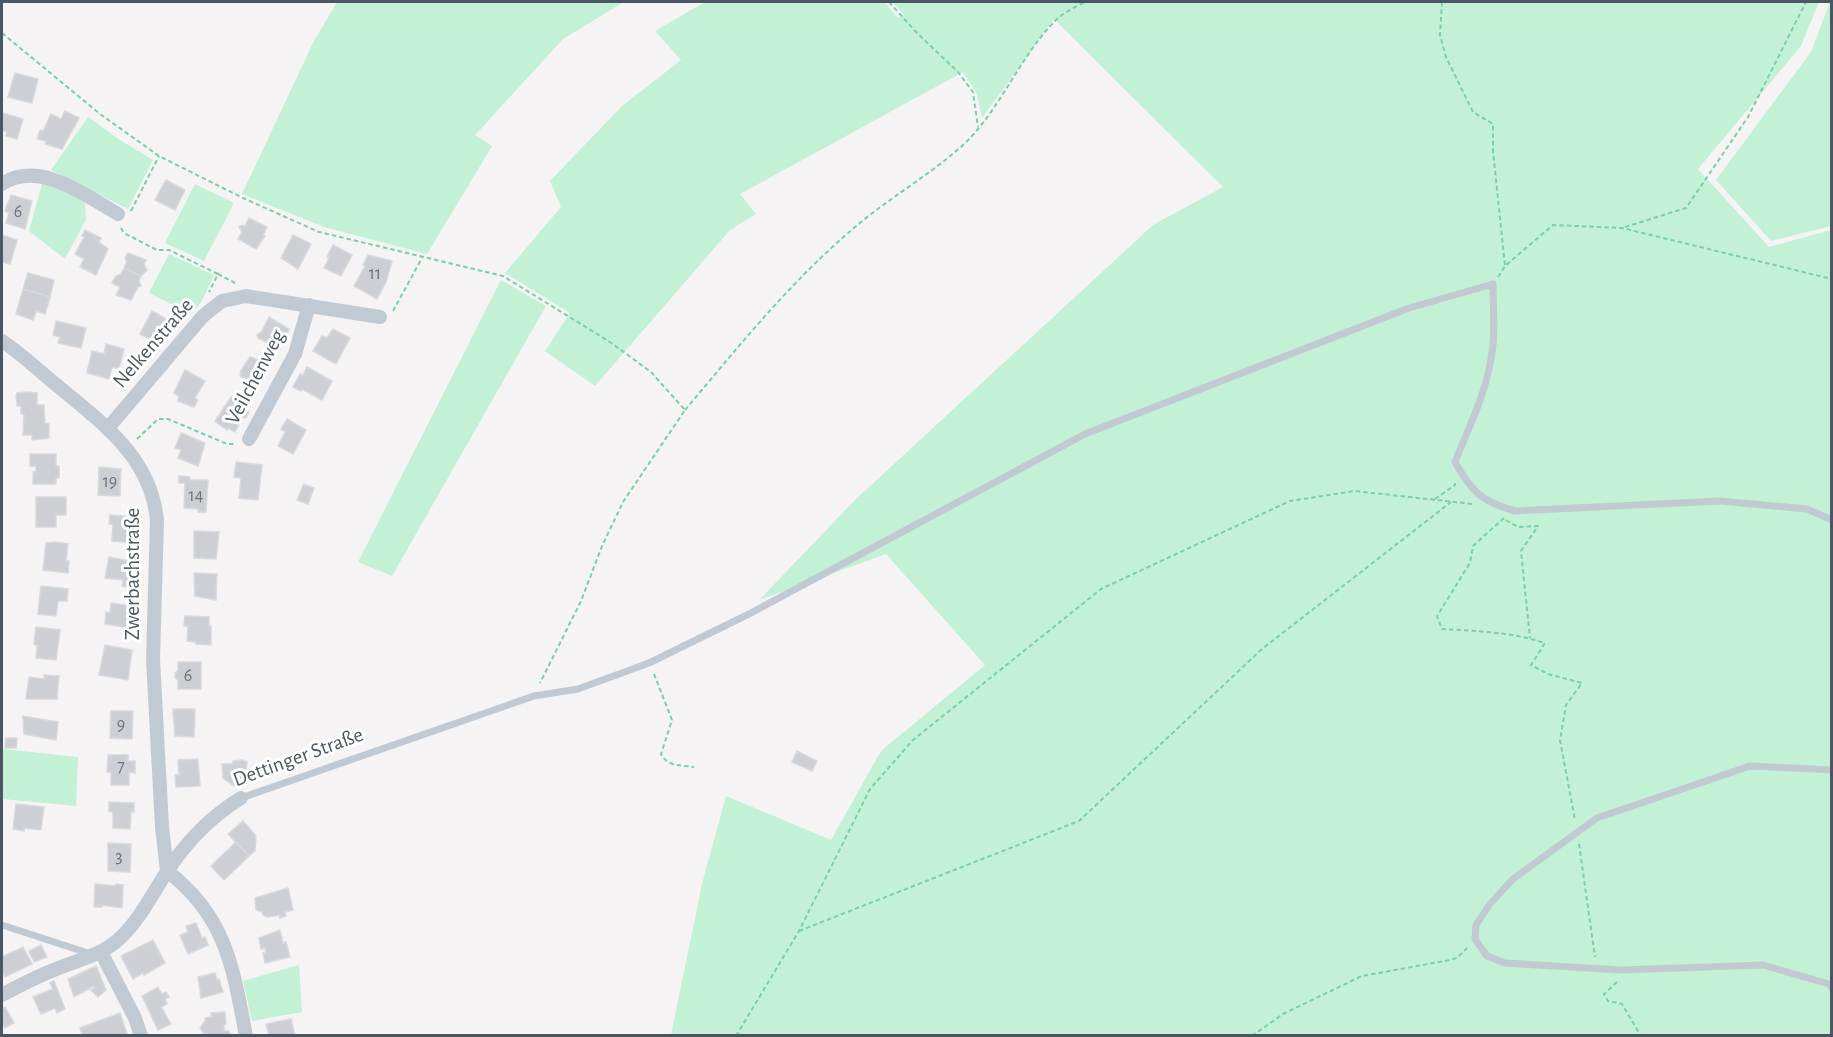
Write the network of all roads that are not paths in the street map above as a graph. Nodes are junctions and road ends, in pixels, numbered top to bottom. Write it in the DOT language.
graph roads {
  1 [pos="3,181"];
  2 [pos="118,214"];
  3 [pos="309,305"];
  4 [pos="380,317"];
  5 [pos="3,346"];
  6 [pos="108,428"];
  7 [pos="249,440"];
  8 [pos="1832,520"];
  9 [pos="1832,770"];
  10 [pos="241,798"];
  11 [pos="167,872"];
  12 [pos="2,925"];
  13 [pos="97,953"];
  14 [pos="1832,988"];
  15 [pos="2,995"];
  16 [pos="141,1035"];
  17 [pos="246,1035"];
  1 -- 2 [label="street"];
  3 -- 4 [label="street, Nelkenstraße"];
  3 -- 6 [label="street, Nelkenstraße"];
  3 -- 7 [label="street, Veilchenweg"];
  5 -- 6 [label="street, Zwerbachstraße"];
  6 -- 11 [label="street, Zwerbachstraße"];
  8 -- 10 [label="lane, Dettinger Straße"];
  9 -- 14 [label="lane"];
  10 -- 11 [label="street, Dettinger Straße"];
  11 -- 13 [label="street, Dettinger Straße"];
  11 -- 17 [label="street"];
  12 -- 13 [label="lane"];
  13 -- 15 [label="street, Dettinger Straße"];
  13 -- 16 [label="street"];
}
